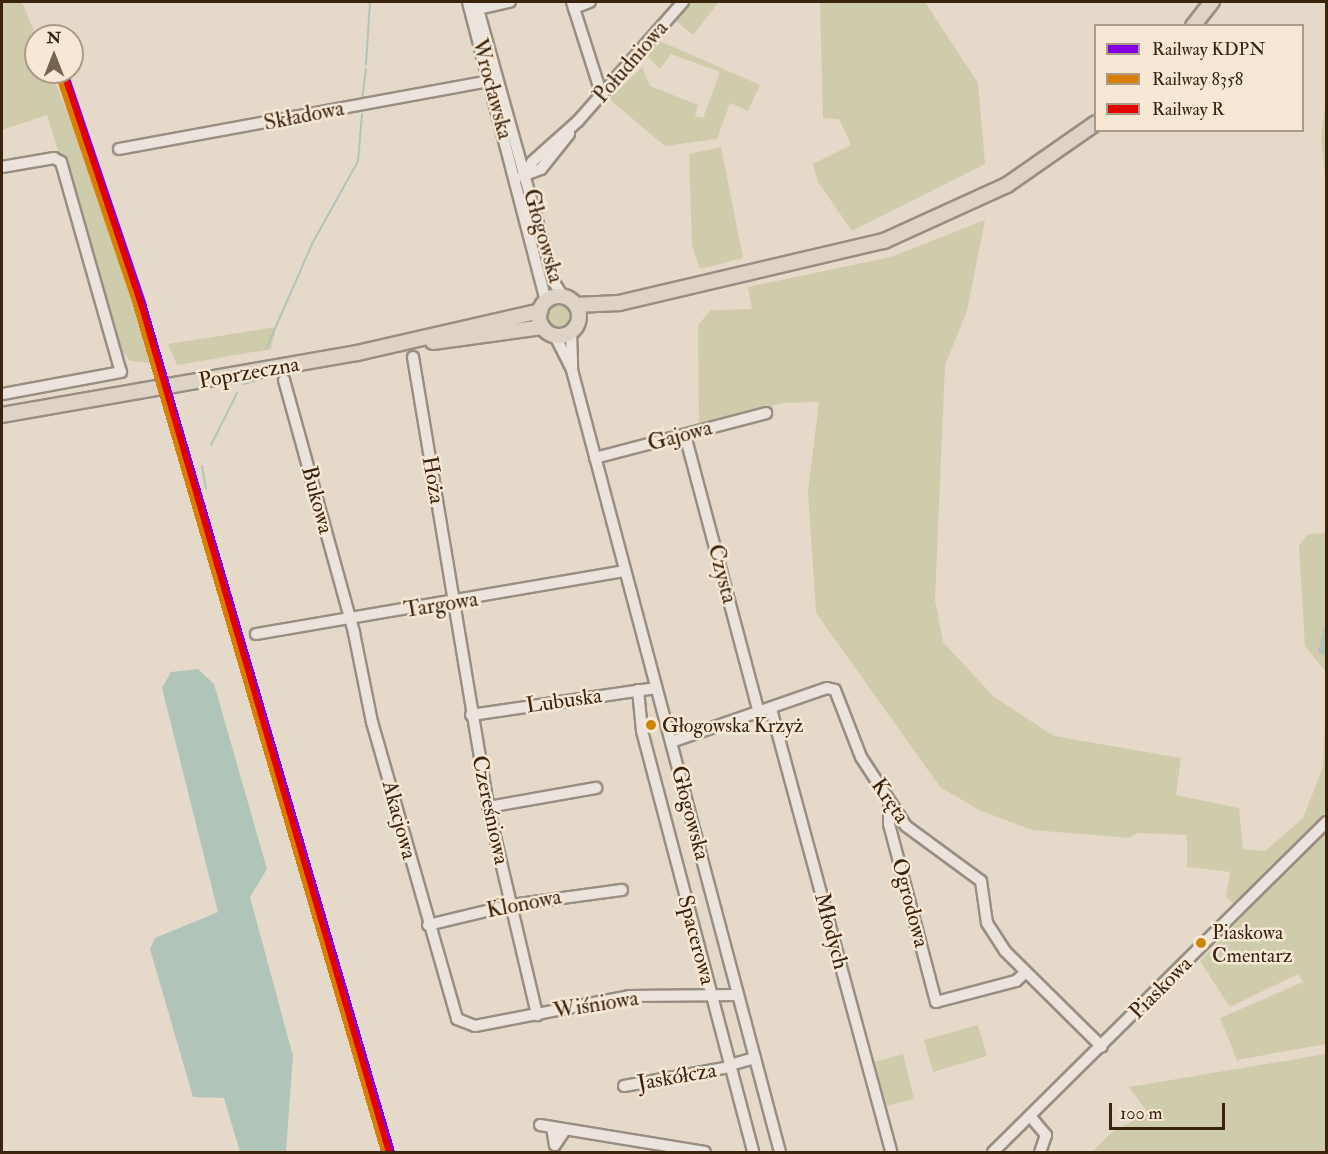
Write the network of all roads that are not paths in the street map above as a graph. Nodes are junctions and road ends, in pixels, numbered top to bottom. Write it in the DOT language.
graph roads {
  1 [pos="510,2"];
  2 [pos="590,2"];
  3 [pos="683,2"];
  4 [pos="1212,2"];
  5 [pos="573,5"];
  6 [pos="473,6"];
  7 [pos="1195,24"];
  8 [pos="496,69"];
  9 [pos="488,81"];
  10 [pos="602,96"];
  11 [pos="504,98"];
  12 [pos="578,121"];
  13 [pos="1094,124"];
  14 [pos="119,149"];
  15 [pos="520,154"];
  16 [pos="534,159"];
  17 [pos="2,167"];
  18 [pos="521,176"];
  19 [pos="563,297"];
  20 [pos="619,303"];
  21 [pos="576,305"];
  22 [pos="543,306"];
  23 [pos="579,320"];
  24 [pos="542,327"];
  25 [pos="571,333"];
  26 [pos="555,336"];
  27 [pos="357,353"];
  28 [pos="413,357"];
  29 [pos="572,370"];
  30 [pos="284,380"];
  31 [pos="2,394"];
  32 [pos="765,412"];
  33 [pos="2,415"];
  34 [pos="685,435"];
  35 [pos="595,458"];
  36 [pos="625,571"];
  37 [pos="454,603"];
  38 [pos="350,619"];
  39 [pos="256,634"];
  40 [pos="656,688"];
  41 [pos="638,690"];
  42 [pos="771,709"];
  43 [pos="759,713"];
  44 [pos="471,715"];
  45 [pos="671,742"];
  46 [pos="596,788"];
  47 [pos="889,804"];
  48 [pos="488,807"];
  49 [pos="1326,822"];
  50 [pos="622,890"];
  51 [pos="511,905"];
  52 [pos="428,926"];
  53 [pos="1026,972"];
  54 [pos="738,995"];
  55 [pos="712,999"];
  56 [pos="537,1015"];
  57 [pos="457,1019"];
  58 [pos="1102,1047"];
  59 [pos="755,1058"];
  60 [pos="730,1066"];
  61 [pos="624,1086"];
  62 [pos="1030,1116"];
  63 [pos="540,1125"];
  64 [pos="552,1127"];
  65 [pos="565,1130"];
  66 [pos="556,1149"];
  67 [pos="705,1152"];
  68 [pos="753,1152"];
  69 [pos="780,1152"];
  70 [pos="891,1152"];
  71 [pos="993,1152"];
  72 [pos="1040,1152"];
  1 -- 6 [label="street"];
  2 -- 5 [label="street"];
  3 -- 10 [label="street, Południowa"];
  4 -- 7 [label="main road"];
  5 -- 10 [label="street"];
  6 -- 8 [label="street, Wrocławska"];
  6 -- 9 [label="street, Wrocławska"];
  8 -- 9 [label="street"];
  8 -- 11 [label="street, Wrocławska"];
  9 -- 11 [label="street"];
  9 -- 14 [label="street, Składowa"];
  9 -- 18 [label="street, Wrocławska"];
  10 -- 12 [label="street, Południowa"];
  11 -- 15 [label="street, Wrocławska"];
  12 -- 16 [label="street, Południowa"];
  12 -- 18 [label="street, Południowa"];
  13 -- 20 [label="main road"];
  15 -- 16 [label="street"];
  15 -- 18 [label="street, Wrocławska"];
  16 -- 18 [label="street, Południowa"];
  17 -- 31 [label="street"];
  18 -- 19 [label="street, Głogowska"];
  18 -- 22 [label="street, Głogowska"];
  19 -- 21 [label="main road"];
  19 -- 22 [label="main road"];
  20 -- 21 [label="main road"];
  20 -- 23 [label="main road"];
  21 -- 23 [label="main road"];
  22 -- 24 [label="main road"];
  22 -- 27 [label="main road, Poprzeczna"];
  23 -- 25 [label="main road"];
  24 -- 26 [label="main road"];
  24 -- 27 [label="main road, Poprzeczna"];
  25 -- 26 [label="main road"];
  25 -- 29 [label="street, Głogowska"];
  26 -- 29 [label="street, Głogowska"];
  27 -- 33 [label="main road, Poprzeczna"];
  28 -- 37 [label="street, Hoża"];
  29 -- 35 [label="street, Głogowska"];
  30 -- 38 [label="street, Bukowa"];
  32 -- 34 [label="street, Gajowa"];
  34 -- 35 [label="street, Gajowa"];
  34 -- 43 [label="street, Czysta"];
  35 -- 36 [label="street, Głogowska"];
  36 -- 37 [label="street, Targowa"];
  36 -- 40 [label="street, Głogowska"];
  37 -- 38 [label="street, Targowa"];
  37 -- 44 [label="street, Czereśniowa"];
  38 -- 39 [label="street, Targowa"];
  38 -- 52 [label="street, Akacjowa"];
  40 -- 41 [label="street, Lubuska"];
  40 -- 45 [label="street, Głogowska"];
  41 -- 44 [label="street, Lubuska"];
  41 -- 55 [label="street, Spacerowa"];
  42 -- 43 [label="street, Kręta"];
  42 -- 47 [label="street, Kręta"];
  42 -- 70 [label="street, Młodych"];
  43 -- 45 [label="street, Kręta"];
  44 -- 48 [label="street, Czereśniowa"];
  45 -- 54 [label="street, Głogowska"];
  46 -- 48 [label="street"];
  47 -- 53 [label="street, Kręta"];
  47 -- 53 [label="street, Ogrodowa"];
  48 -- 51 [label="street, Czereśniowa"];
  49 -- 58 [label="street, Piaskowa"];
  50 -- 51 [label="street, Klonowa"];
  51 -- 52 [label="street, Klonowa"];
  51 -- 56 [label="street, Czereśniowa"];
  52 -- 57 [label="street, Akacjowa"];
  53 -- 58 [label="street, Kręta"];
  54 -- 55 [label="street, Wiśniowa"];
  54 -- 59 [label="street, Głogowska"];
  55 -- 56 [label="street, Wiśniowa"];
  55 -- 60 [label="street, Spacerowa"];
  56 -- 57 [label="street, Wiśniowa"];
  58 -- 62 [label="street, Piaskowa"];
  59 -- 60 [label="street, Jaskółcza"];
  59 -- 69 [label="street, Głogowska"];
  60 -- 61 [label="street, Jaskółcza"];
  60 -- 68 [label="street, Spacerowa"];
  62 -- 71 [label="street, Piaskowa"];
  62 -- 72 [label="street"];
  63 -- 64 [label="street"];
  64 -- 65 [label="street"];
  64 -- 66 [label="street"];
  65 -- 66 [label="street"];
  65 -- 67 [label="street"];
}
